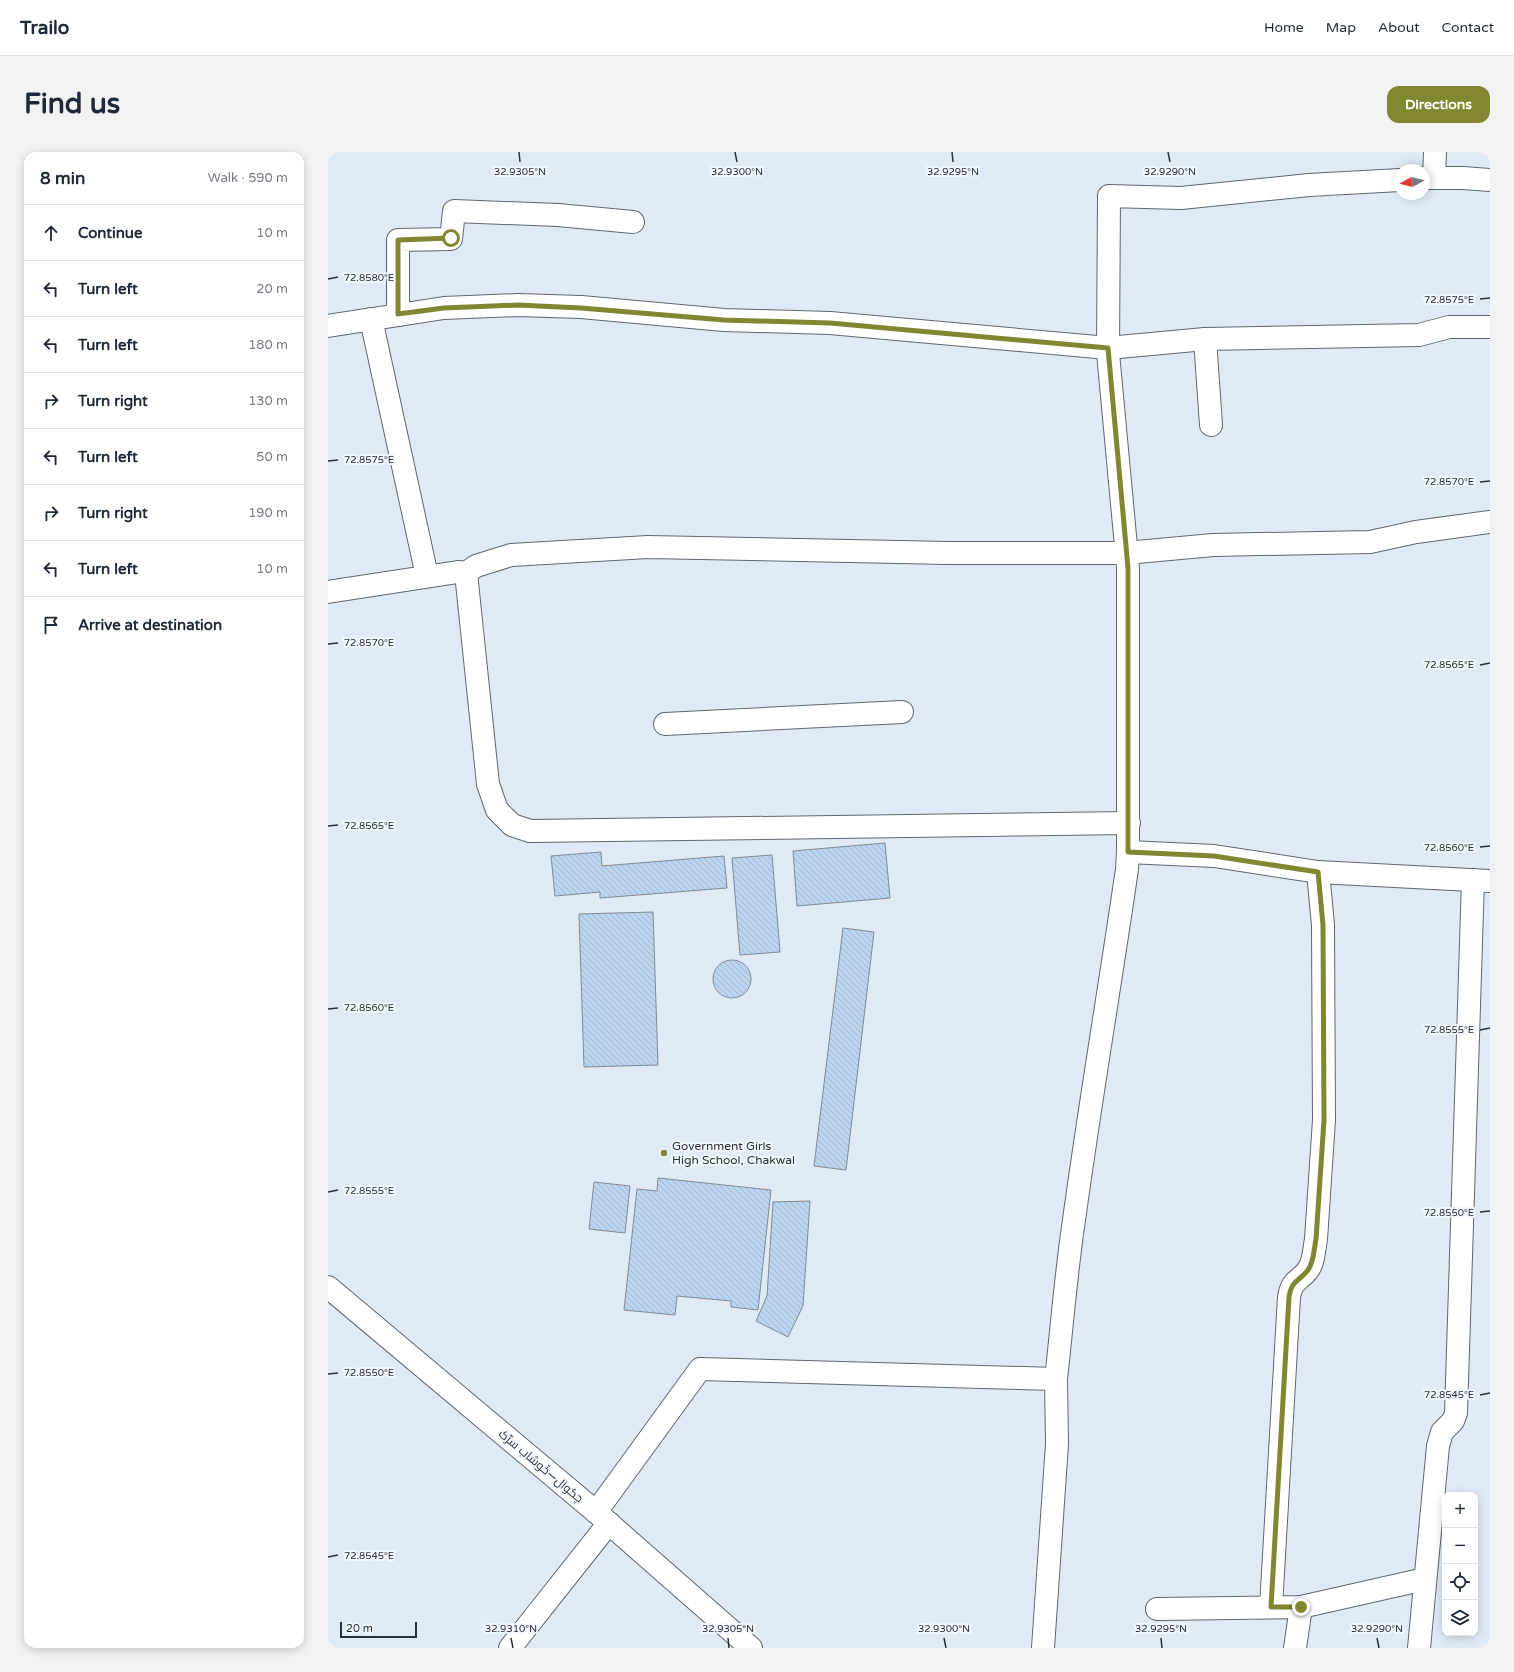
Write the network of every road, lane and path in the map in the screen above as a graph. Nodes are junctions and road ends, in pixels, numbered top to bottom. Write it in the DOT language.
graph roads {
  1 [pos="1435,152"];
  2 [pos="1430,174"];
  3 [pos="1430,178"];
  4 [pos="1394,180"];
  5 [pos="1490,180"];
  6 [pos="633,222"];
  7 [pos="398,314"];
  8 [pos="371,319"];
  9 [pos="328,326"];
  10 [pos="1490,327"];
  11 [pos="1204,338"];
  12 [pos="1108,348"];
  13 [pos="1211,425"];
  14 [pos="1490,522"];
  15 [pos="1126,552"];
  16 [pos="466,573"];
  17 [pos="427,576"];
  18 [pos="328,592"];
  19 [pos="902,712"];
  20 [pos="665,724"];
  21 [pos="1129,823"];
  22 [pos="1128,852"];
  23 [pos="1318,872"];
  24 [pos="1481,881"];
  25 [pos="328,1287"];
  26 [pos="1056,1379"];
  27 [pos="603,1518"];
  28 [pos="1425,1579"];
  29 [pos="1271,1607"];
  30 [pos="1301,1607"];
  31 [pos="1157,1609"];
  32 [pos="510,1648"];
  33 [pos="751,1648"];
  34 [pos="1043,1648"];
  35 [pos="1295,1648"];
  36 [pos="1419,1648"];
  1 -- 2 [label="main road"];
  3 -- 5 [label="main road"];
  4 -- 12 [label="main road"];
  6 -- 7 [label="main road"];
  7 -- 8 [label="main road"];
  7 -- 12 [label="main road"];
  8 -- 9 [label="main road"];
  8 -- 17 [label="main road"];
  10 -- 11 [label="main road"];
  11 -- 12 [label="main road"];
  11 -- 13 [label="main road"];
  12 -- 15 [label="main road"];
  14 -- 15 [label="main road"];
  15 -- 16 [label="main road"];
  15 -- 21 [label="main road"];
  16 -- 17 [label="main road"];
  16 -- 21 [label="main road"];
  17 -- 18 [label="main road"];
  19 -- 20 [label="main road"];
  21 -- 22 [label="main road"];
  22 -- 23 [label="main road"];
  22 -- 26 [label="main road"];
  23 -- 24 [label="main road"];
  23 -- 29 [label="main road"];
  24 -- 28 [label="main road"];
  25 -- 27 [label="main road, چکوال—خُوشاب سڑک"];
  26 -- 27 [label="main road"];
  26 -- 34 [label="main road"];
  27 -- 32 [label="main road"];
  27 -- 33 [label="main road, چکوال—خُوشاب سڑک"];
  28 -- 30 [label="main road"];
  28 -- 36 [label="main road"];
  29 -- 30 [label="main road"];
  29 -- 31 [label="main road"];
  30 -- 35 [label="main road"];
}
